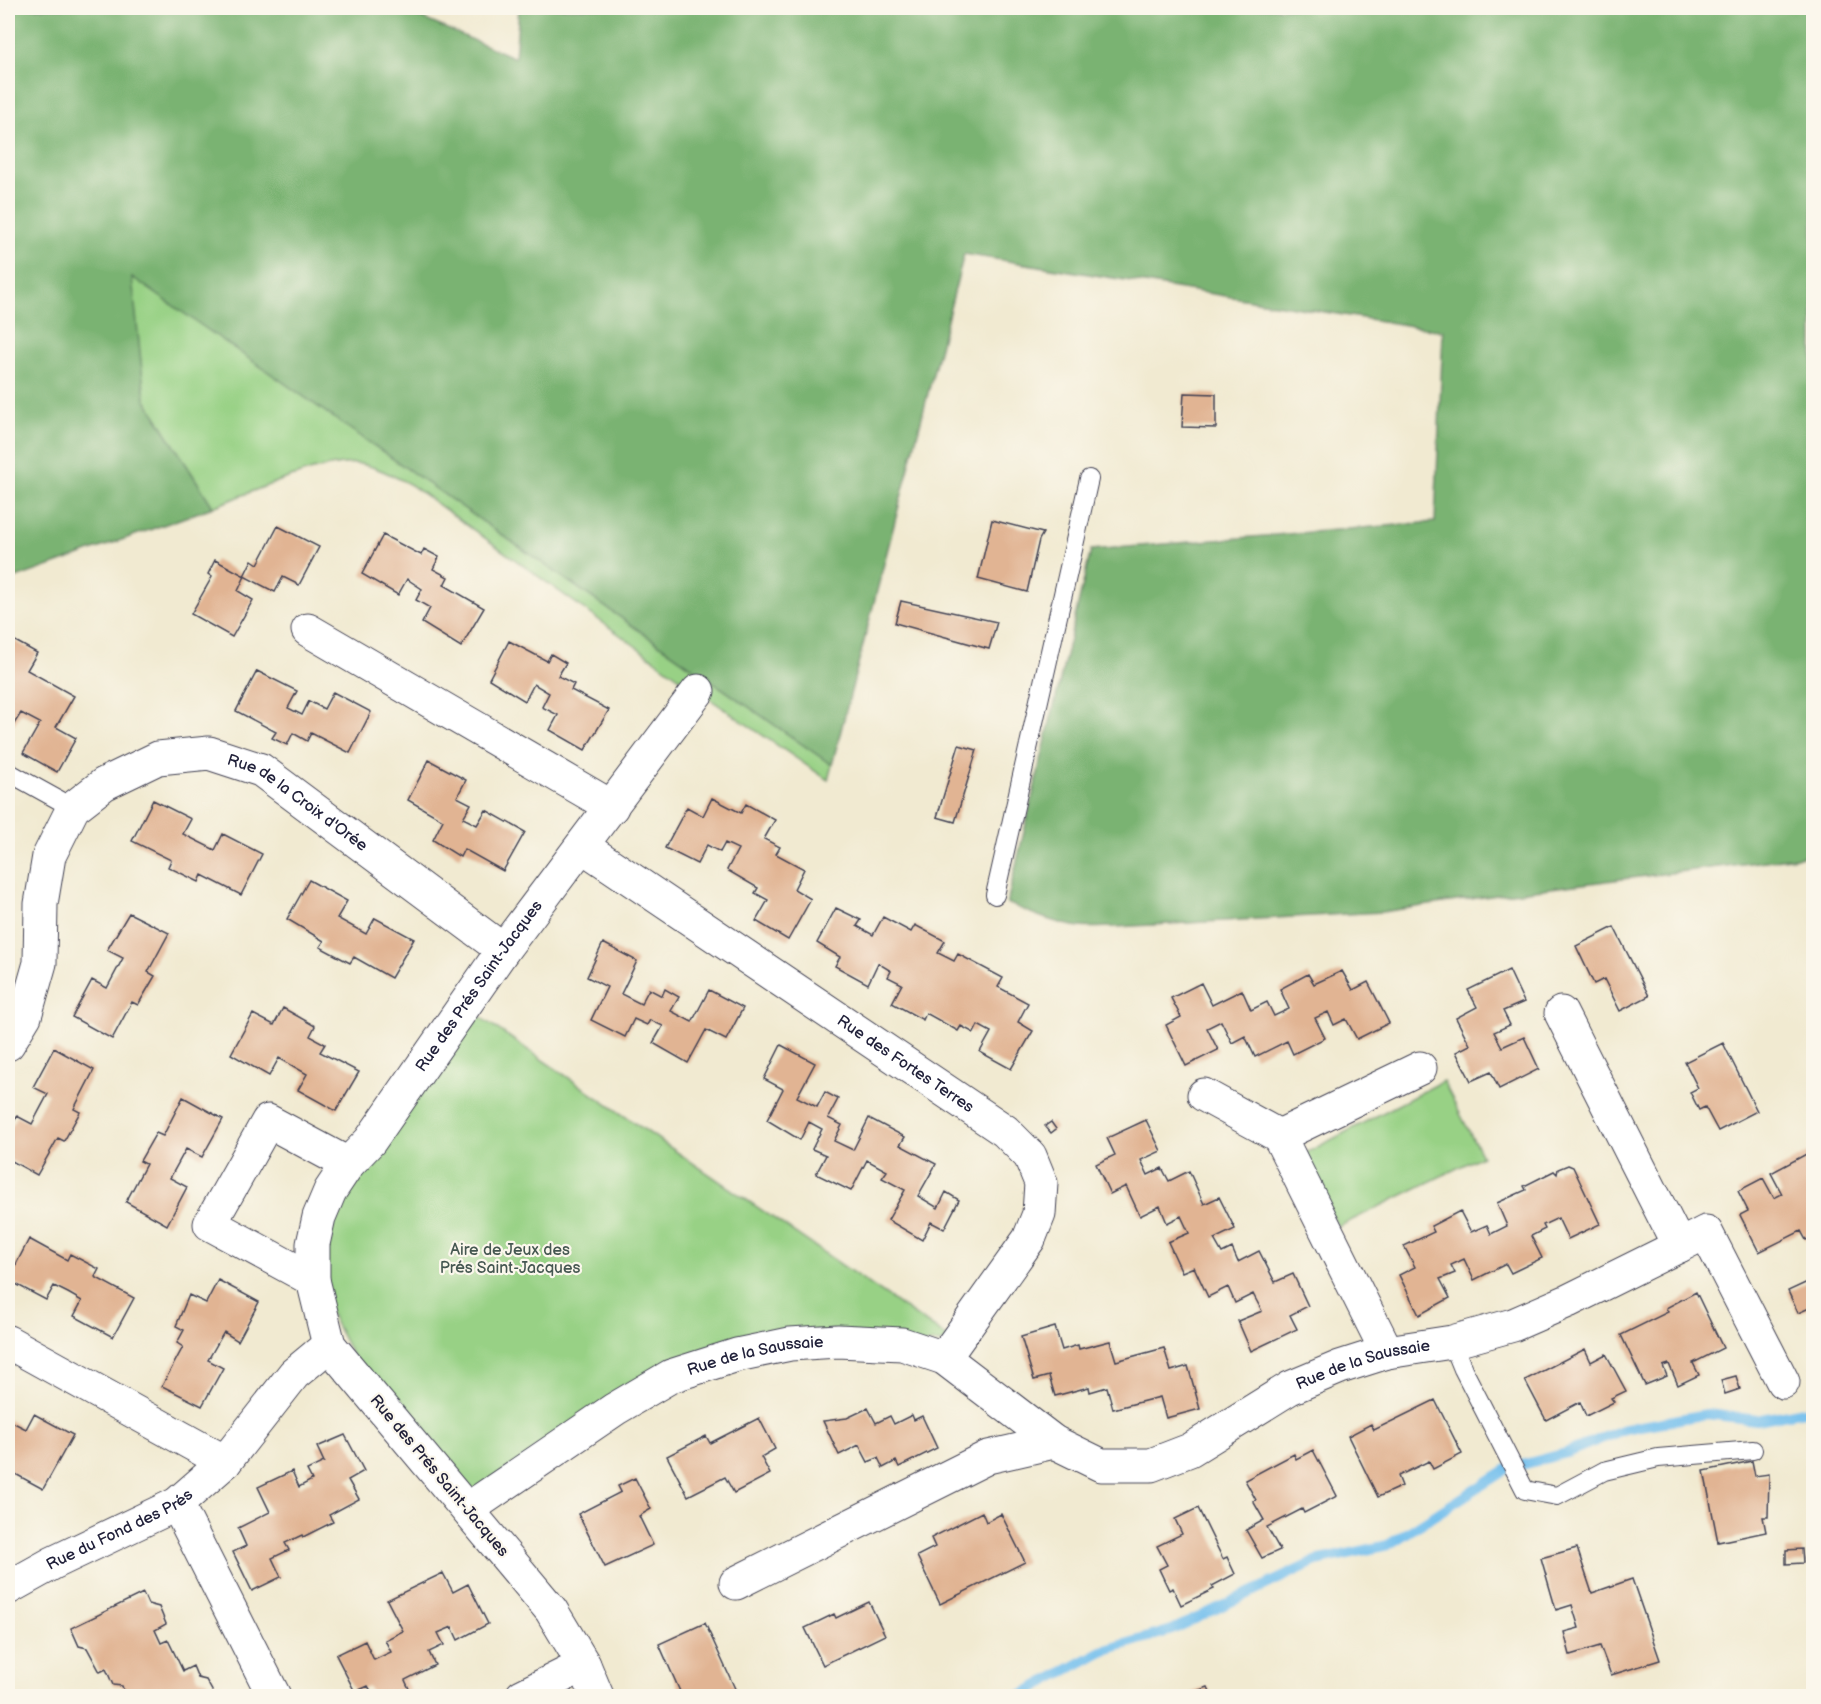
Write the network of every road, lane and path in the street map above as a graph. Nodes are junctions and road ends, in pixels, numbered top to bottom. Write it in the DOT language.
graph roads {
  1 [pos="1089,479"];
  2 [pos="308,630"];
  3 [pos="698,691"];
  4 [pos="8,772"];
  5 [pos="612,807"];
  6 [pos="73,808"];
  7 [pos="582,846"];
  8 [pos="995,895"];
  9 [pos="503,950"];
  10 [pos="1561,1013"];
  11 [pos="8,1044"];
  12 [pos="1420,1068"];
  13 [pos="1204,1095"];
  14 [pos="1279,1136"];
  15 [pos="348,1164"];
  16 [pos="1679,1246"];
  17 [pos="313,1280"];
  18 [pos="8,1342"];
  19 [pos="1452,1342"];
  20 [pos="328,1345"];
  21 [pos="1387,1352"];
  22 [pos="944,1358"];
  23 [pos="1783,1382"];
  24 [pos="1054,1442"];
  25 [pos="1753,1450"];
  26 [pos="225,1462"];
  27 [pos="177,1504"];
  28 [pos="468,1509"];
  29 [pos="736,1583"];
  30 [pos="8,1588"];
  31 [pos="584,1665"];
  32 [pos="274,1696"];
  33 [pos="522,1696"];
  34 [pos="597,1696"];
  1 -- 8 [label="lane"];
  2 -- 5 [label="street"];
  3 -- 5 [label="street, Rue des Prés Saint-Jacques"];
  4 -- 6 [label="lane"];
  5 -- 7 [label="street, Rue des Prés Saint-Jacques"];
  6 -- 9 [label="street, Rue de la Croix d'Orée"];
  6 -- 11 [label="street, Rue de la Croix d'Orée"];
  7 -- 9 [label="street, Rue des Prés Saint-Jacques"];
  7 -- 22 [label="street, Rue des Fortes Terres"];
  9 -- 15 [label="street, Rue des Prés Saint-Jacques"];
  10 -- 16 [label="street"];
  12 -- 14 [label="street"];
  13 -- 14 [label="street"];
  14 -- 21 [label="street"];
  15 -- 17 [label="street, Rue des Prés Saint-Jacques"];
  15 -- 17 [label="street"];
  16 -- 19 [label="street, Rue de la Saussaie"];
  16 -- 23 [label="street, Rue de la Saussaie"];
  17 -- 20 [label="street, Rue des Prés Saint-Jacques"];
  18 -- 26 [label="street"];
  19 -- 21 [label="street, Rue de la Saussaie"];
  19 -- 25 [label="lane"];
  20 -- 26 [label="street, Rue du Fond des Prés"];
  20 -- 28 [label="street, Rue des Prés Saint-Jacques"];
  21 -- 24 [label="street, Rue de la Saussaie"];
  22 -- 24 [label="street, Rue de la Saussaie"];
  22 -- 28 [label="street, Rue de la Saussaie"];
  24 -- 29 [label="street"];
  26 -- 27 [label="street, Rue du Fond des Prés"];
  27 -- 30 [label="street, Rue du Fond des Prés"];
  27 -- 32 [label="street"];
  28 -- 31 [label="street, Rue des Prés Saint-Jacques"];
  31 -- 33 [label="street"];
  31 -- 34 [label="street, Rue des Prés Saint-Jacques"];
}
